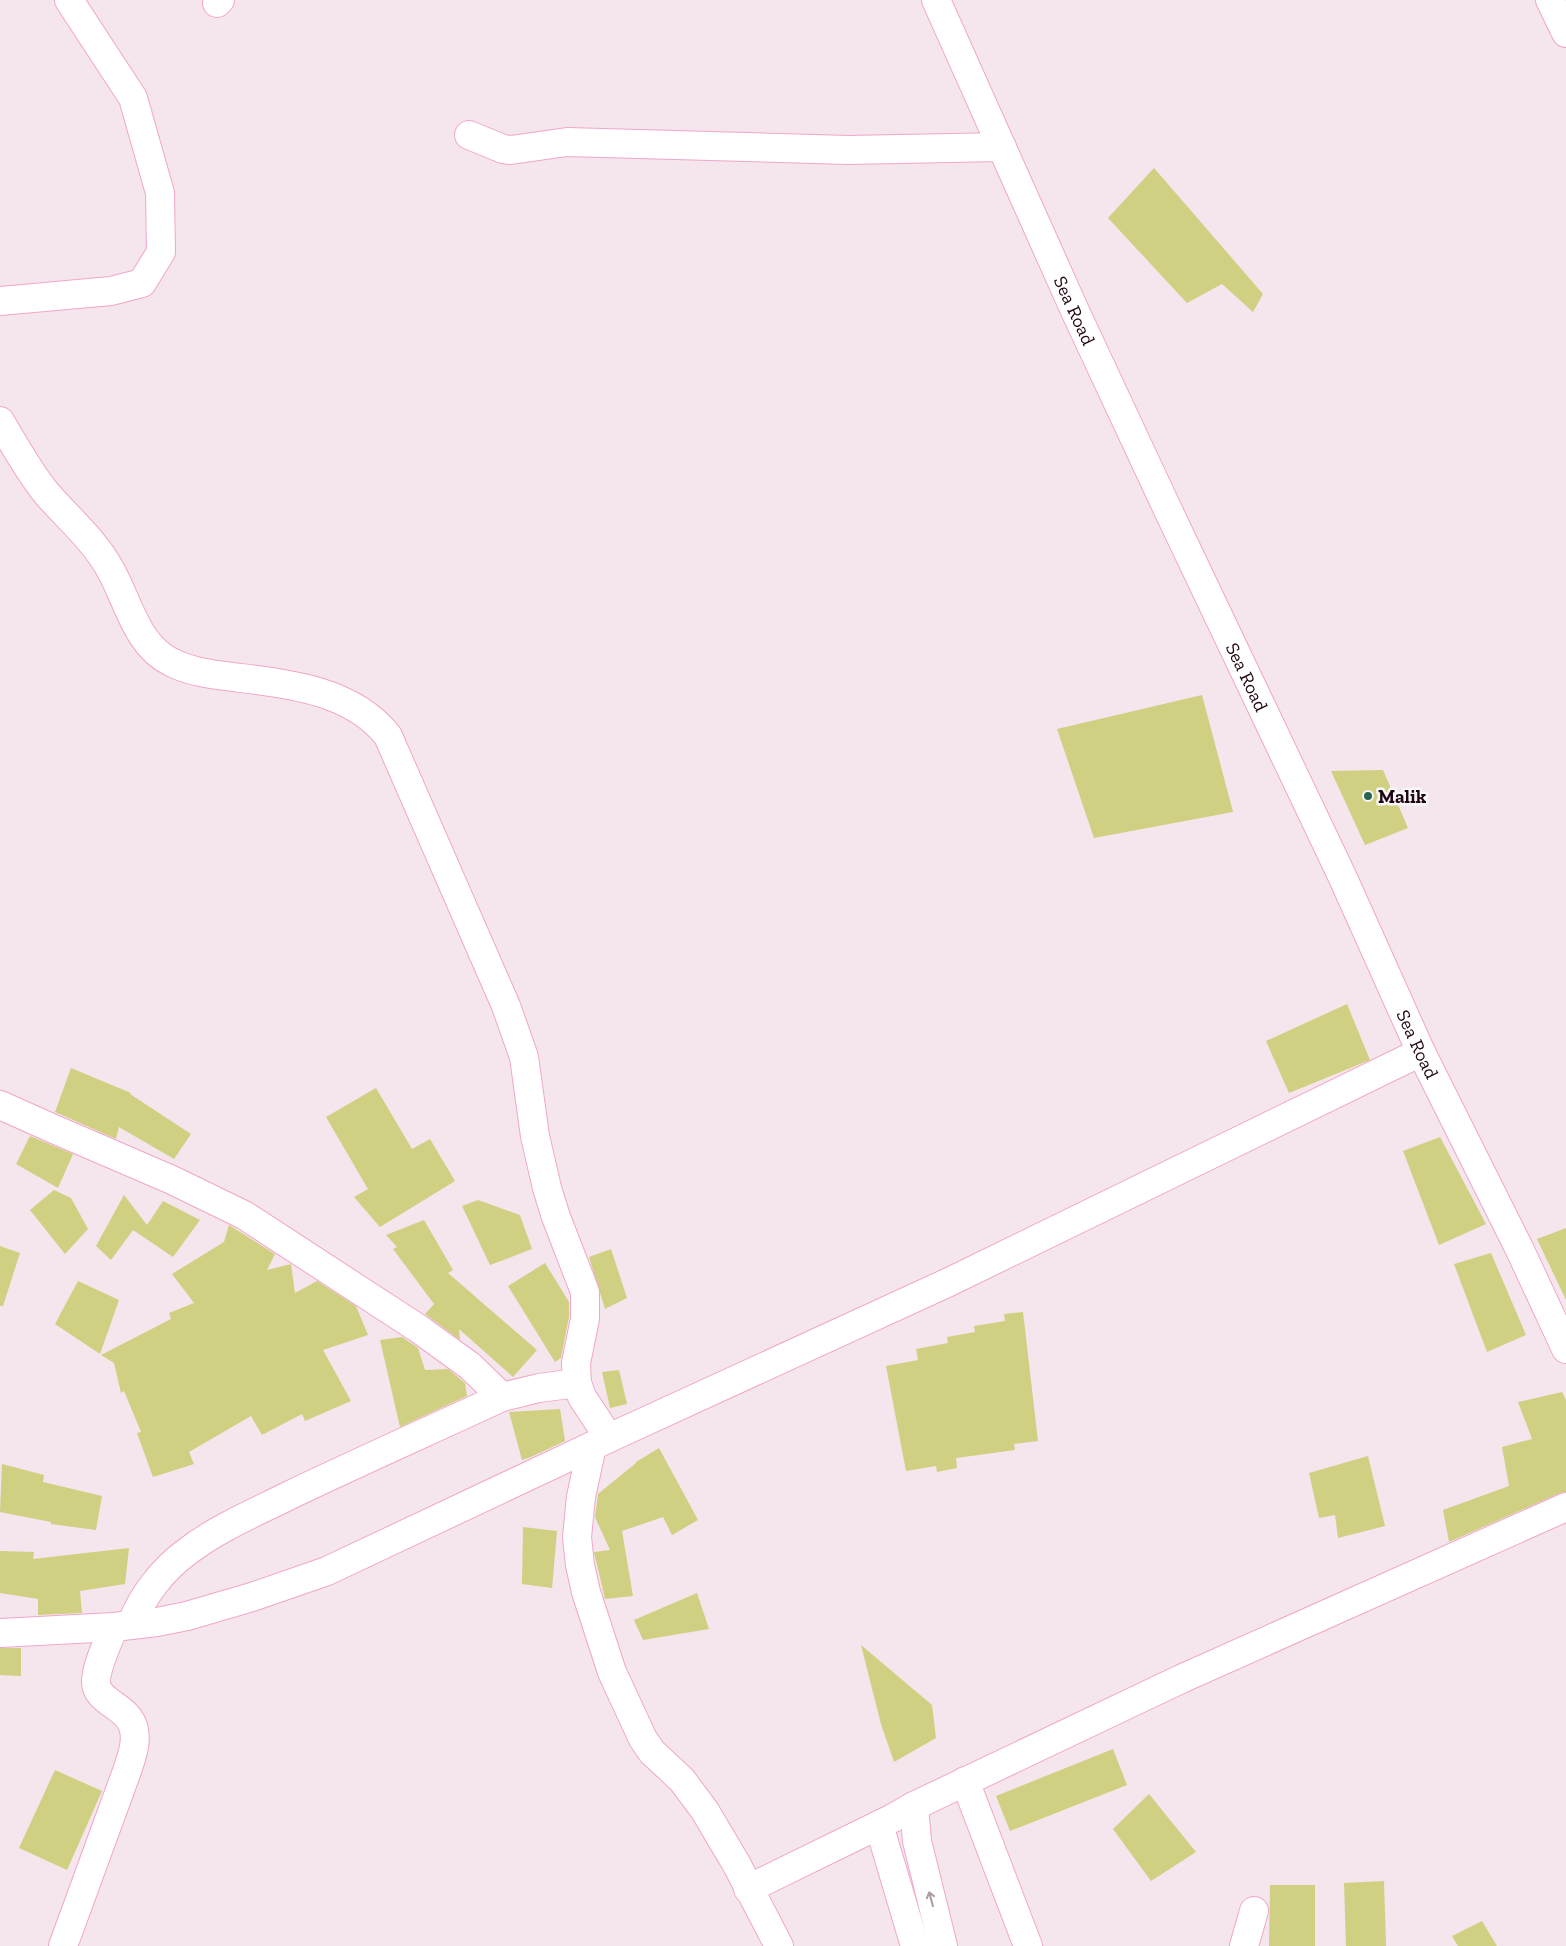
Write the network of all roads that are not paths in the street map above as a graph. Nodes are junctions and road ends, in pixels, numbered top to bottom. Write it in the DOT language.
graph roads {
  1 [pos="69,0"];
  2 [pos="936,0"];
  3 [pos="1550,0"];
  4 [pos="1566,33"];
  5 [pos="469,135"];
  6 [pos="1002,147"];
  7 [pos="0,301"];
  8 [pos="0,421"];
  9 [pos="1421,1052"];
  10 [pos="0,1104"];
  11 [pos="1566,1350"];
  12 [pos="577,1383"];
  13 [pos="502,1397"];
  14 [pos="601,1442"];
  15 [pos="1566,1507"];
  16 [pos="123,1626"];
  17 [pos="0,1633"];
  18 [pos="965,1781"];
  19 [pos="914,1806"];
  20 [pos="879,1825"];
  21 [pos="748,1889"];
  22 [pos="1254,1911"];
  23 [pos="63,1946"];
  24 [pos="779,1946"];
  25 [pos="915,1946"];
  26 [pos="943,1946"];
  27 [pos="1028,1946"];
  28 [pos="1244,1946"];
  1 -- 7 [label="street"];
  2 -- 6 [label="street, Sea Road"];
  3 -- 4 [label="street"];
  5 -- 6 [label="street"];
  6 -- 9 [label="street, Sea Road"];
  8 -- 12 [label="street"];
  9 -- 11 [label="street, Sea Road"];
  9 -- 14 [label="street"];
  10 -- 13 [label="street"];
  12 -- 13 [label="street"];
  12 -- 14 [label="street"];
  13 -- 16 [label="street"];
  14 -- 16 [label="street"];
  14 -- 21 [label="street"];
  15 -- 18 [label="street"];
  16 -- 17 [label="street"];
  16 -- 23 [label="street"];
  18 -- 19 [label="street"];
  18 -- 27 [label="street"];
  19 -- 20 [label="street"];
  26 -- 19 [label="street, one-way"];
  20 -- 21 [label="street"];
  20 -- 25 [label="street"];
  21 -- 24 [label="street"];
  22 -- 28 [label="street"];
}
